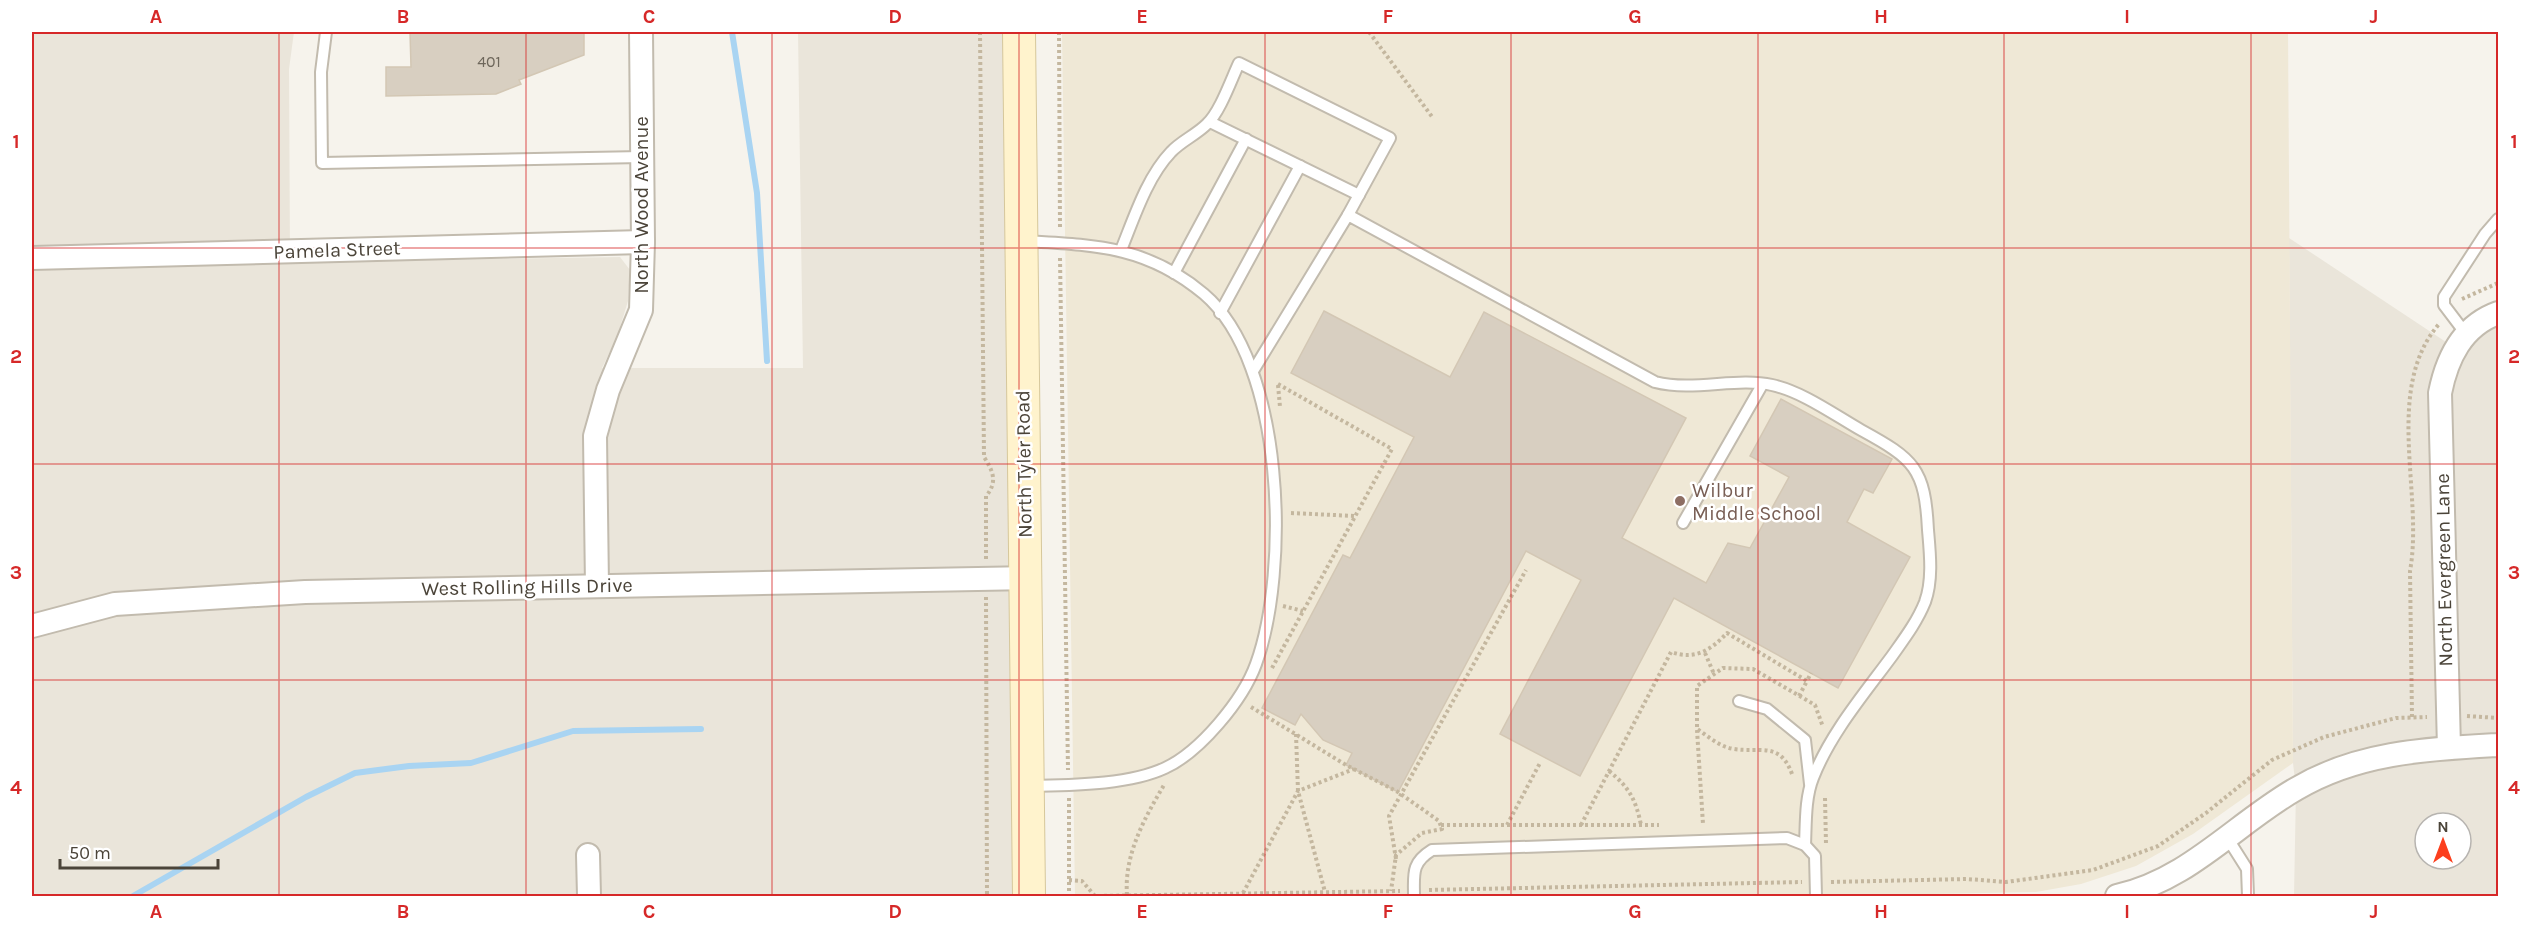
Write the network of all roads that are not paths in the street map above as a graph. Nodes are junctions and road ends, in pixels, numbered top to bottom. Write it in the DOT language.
graph roads {
  1 [pos="326,32"];
  2 [pos="641,32"];
  3 [pos="1019,32"];
  4 [pos="1210,122"];
  5 [pos="1246,139"];
  6 [pos="642,157"];
  7 [pos="1300,166"];
  8 [pos="1359,195"];
  9 [pos="1348,214"];
  10 [pos="2499,219"];
  11 [pos="1021,240"];
  12 [pos="643,242"];
  13 [pos="1121,250"];
  14 [pos="32,258"];
  15 [pos="1174,273"];
  16 [pos="1220,313"];
  17 [pos="2499,313"];
  18 [pos="2466,334"];
  19 [pos="1253,371"];
  20 [pos="1762,385"];
  21 [pos="1683,523"];
  22 [pos="1025,578"];
  23 [pos="597,586"];
  24 [pos="32,626"];
  25 [pos="1739,701"];
  26 [pos="2499,745"];
  27 [pos="2449,748"];
  28 [pos="1028,786"];
  29 [pos="1810,790"];
  30 [pos="2228,839"];
  31 [pos="1805,845"];
  32 [pos="588,855"];
  33 [pos="589,897"];
  34 [pos="1029,897"];
  35 [pos="1414,897"];
  36 [pos="1816,897"];
  37 [pos="2117,897"];
  38 [pos="2248,897"];
  1 -- 6 [label="lane"];
  2 -- 6 [label="street, North Wood Avenue"];
  3 -- 11 [label="main road, North Tyler Road"];
  4 -- 5 [label="lane"];
  4 -- 8 [label="lane"];
  4 -- 13 [label="lane"];
  5 -- 7 [label="lane"];
  5 -- 15 [label="lane"];
  6 -- 12 [label="street, North Wood Avenue"];
  7 -- 8 [label="lane"];
  7 -- 16 [label="lane"];
  8 -- 9 [label="lane"];
  9 -- 19 [label="lane"];
  9 -- 20 [label="lane"];
  10 -- 18 [label="lane"];
  11 -- 13 [label="lane"];
  11 -- 22 [label="main road, North Tyler Road"];
  12 -- 14 [label="street, Pamela Street"];
  12 -- 23 [label="street, North Wood Avenue"];
  13 -- 15 [label="lane"];
  15 -- 16 [label="lane"];
  16 -- 19 [label="lane"];
  17 -- 18 [label="street"];
  18 -- 27 [label="street, North Evergreen Lane"];
  19 -- 28 [label="lane"];
  20 -- 21 [label="lane"];
  20 -- 29 [label="lane"];
  22 -- 23 [label="street, West Rolling Hills Drive"];
  22 -- 28 [label="main road, North Tyler Road"];
  23 -- 24 [label="street, West Rolling Hills Drive"];
  25 -- 29 [label="lane"];
  26 -- 27 [label="street"];
  27 -- 30 [label="street"];
  28 -- 34 [label="main road, North Tyler Road"];
  29 -- 31 [label="lane"];
  30 -- 37 [label="street"];
  30 -- 38 [label="lane"];
  31 -- 35 [label="lane"];
  31 -- 36 [label="lane"];
  32 -- 33 [label="street"];
}
